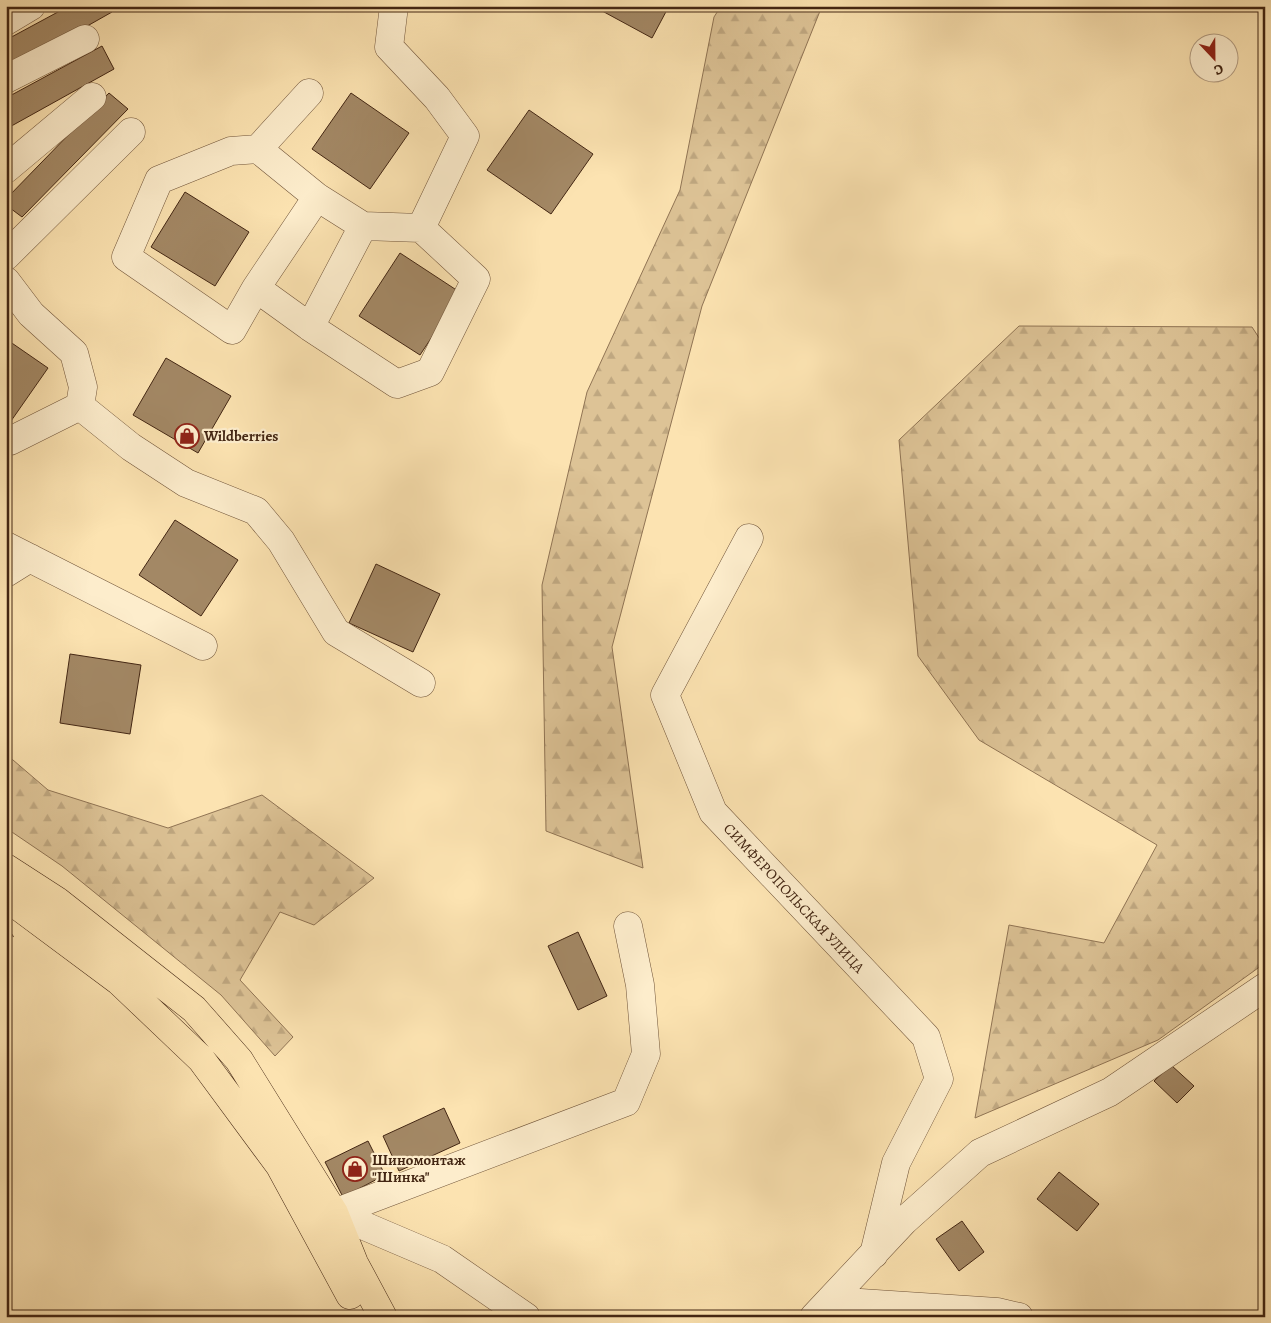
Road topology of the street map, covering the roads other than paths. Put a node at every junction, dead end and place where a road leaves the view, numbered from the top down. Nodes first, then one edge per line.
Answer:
1 (31, 6) edge
2 (394, 6) edge
3 (6, 21) edge
4 (85, 39) dead end
5 (6, 79) edge
6 (309, 93) dead end
7 (92, 97) dead end
8 (131, 132) dead end
9 (258, 149) junction
10 (6, 169) edge
11 (317, 197) junction
12 (363, 226) junction
13 (421, 228) junction
14 (6, 256) edge
15 (6, 282) edge
16 (256, 288) junction
17 (310, 327) junction
18 (80, 406) junction
19 (6, 441) edge
20 (749, 538) dead end
21 (18, 552) edge
22 (6, 573) edge
23 (203, 646) dead end
24 (421, 683) dead end
25 (6, 868) edge
26 (6, 897) edge
27 (628, 926) dead end
28 (1265, 987) edge
29 (334, 1214) junction
30 (874, 1254) junction
31 (822, 1309) edge
32 (362, 1317) edge
33 (383, 1317) edge
34 (526, 1317) edge
35 (1019, 1317) edge

1 - 3 street
2 - 13 street
4 - 5 street
6 - 9 street
7 - 10 street
8 - 14 street
9 - 11 street
9 - 16 street
11 - 12 street
11 - 16 street
12 - 13 street
12 - 17 street
13 - 17 street
15 - 18 street
16 - 17 street
18 - 19 street
18 - 24 street
20 - 30 street, СИМФЕРОПОЛЬСКАЯ УЛИЦА
21 - 22 street
21 - 23 street
25 - 29 highway
26 - 32 highway
27 - 29 street
28 - 30 street, СИМФЕРОПОЛЬСКАЯ УЛИЦА
29 - 33 highway
29 - 34 street
30 - 31 street, СИМФЕРОПОЛЬСКАЯ УЛИЦА
31 - 35 street

